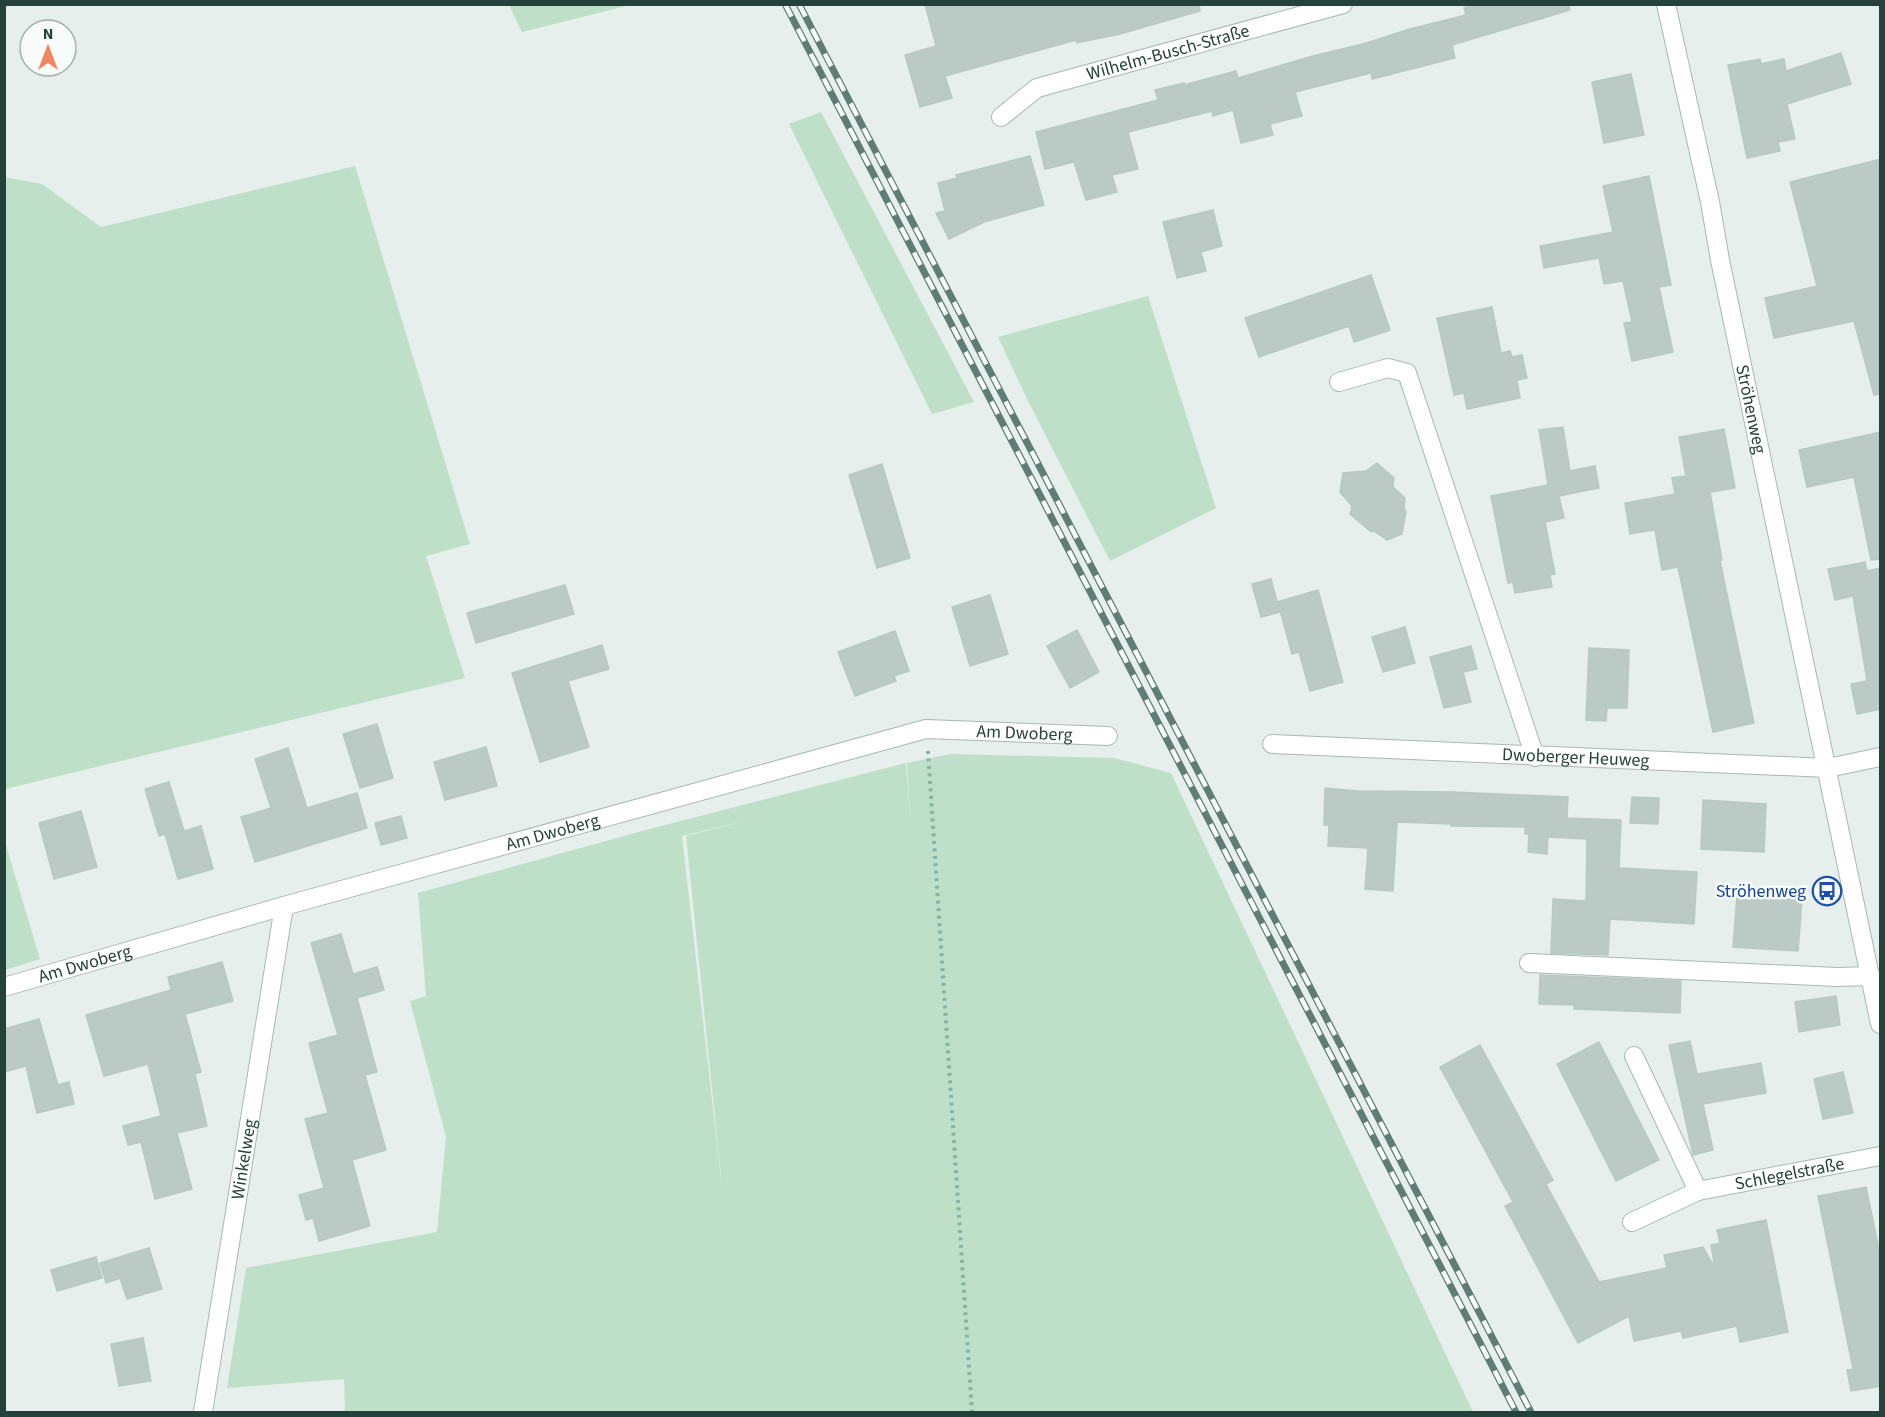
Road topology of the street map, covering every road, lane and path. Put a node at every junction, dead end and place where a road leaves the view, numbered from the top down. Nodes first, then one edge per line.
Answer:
1 (1343, 4) edge
2 (1666, 4) edge
3 (1001, 117) dead end
4 (1339, 382) dead end
5 (926, 729) junction
6 (1108, 736) dead end
7 (1272, 744) dead end
8 (1535, 757) junction
9 (1881, 757) edge
10 (1828, 768) junction
11 (284, 906) junction
12 (1873, 949) edge
13 (1529, 963) dead end
14 (1871, 976) junction
15 (4, 987) edge
16 (1881, 1024) edge
17 (1634, 1056) dead end
18 (1881, 1156) edge
19 (1698, 1191) junction
20 (1632, 1222) dead end
21 (202, 1413) edge
22 (972, 1413) edge

1 - 3 street, Wilhelm-Busch-Straße
2 - 10 street, Ströhenweg
4 - 8 street
5 - 6 street, Am Dwoberg
5 - 11 street, Am Dwoberg
5 - 22 path
7 - 8 street, Dwoberger Heuweg
8 - 10 street, Dwoberger Heuweg
9 - 10 street, Dwoberger Heuweg
10 - 12 street, Ströhenweg
11 - 15 street, Am Dwoberg
11 - 21 street, Winkelweg
12 - 14 street, Ströhenweg
13 - 14 street
14 - 16 street, Ströhenweg
17 - 19 street
18 - 19 street, Schlegelstraße
19 - 20 street, Schlegelstraße

